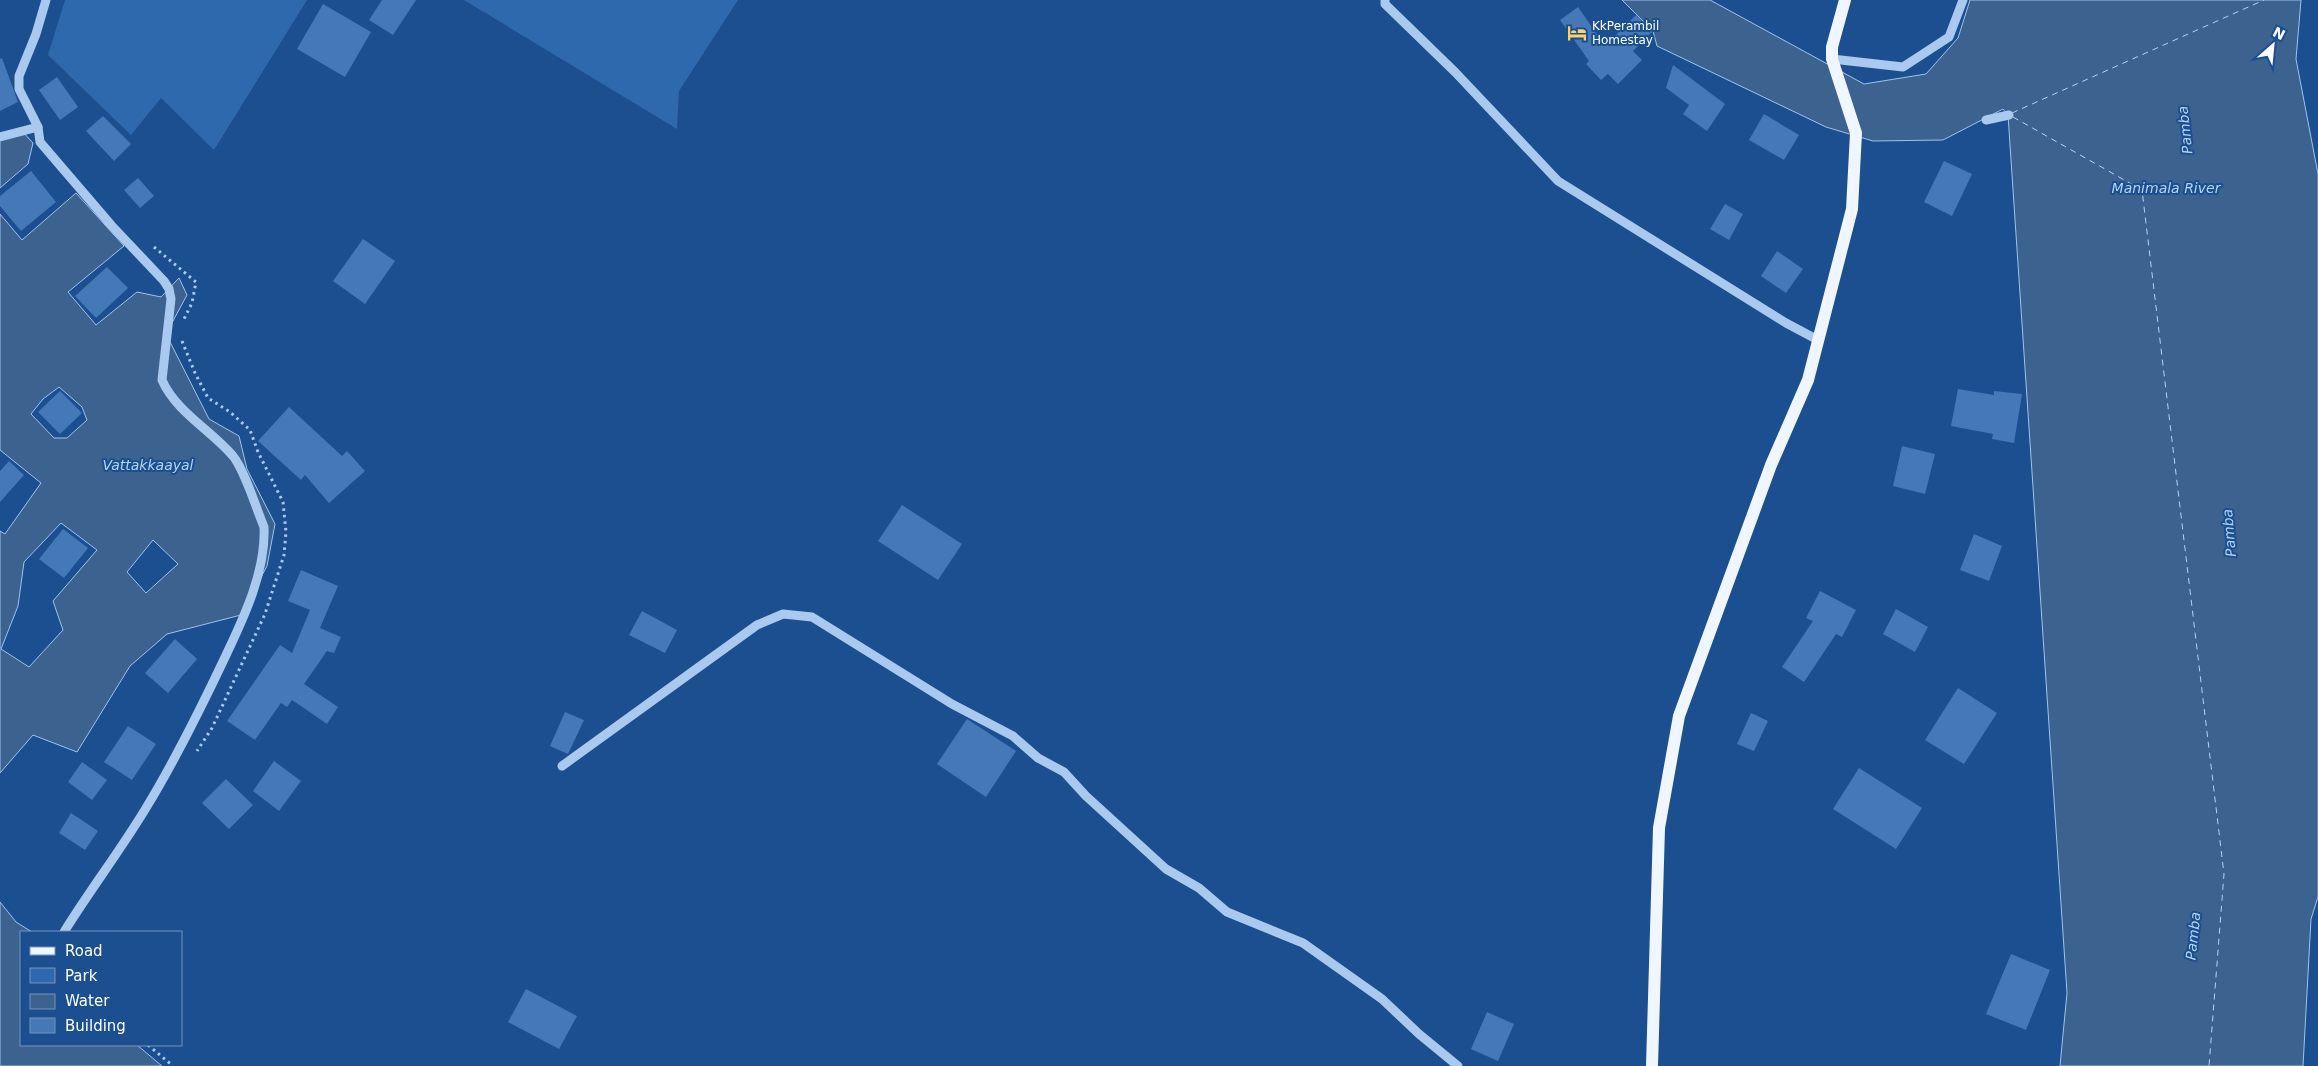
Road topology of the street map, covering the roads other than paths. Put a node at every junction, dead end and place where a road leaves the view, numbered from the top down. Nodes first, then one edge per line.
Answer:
1 (46, 0) edge
2 (1385, 0) edge
3 (1845, 0) edge
4 (1963, 0) edge
5 (1832, 59) junction
6 (2008, 114) dead end
7 (1986, 120) dead end
8 (38, 126) junction
9 (0, 137) edge
10 (1818, 340) junction
11 (562, 766) dead end
12 (65, 931) edge
13 (1458, 1066) edge
14 (1652, 1066) edge

1 - 8 street
2 - 10 street
3 - 5 main road
4 - 5 street
5 - 10 main road
6 - 7 street
8 - 9 street
8 - 12 street
10 - 14 main road
11 - 13 street

